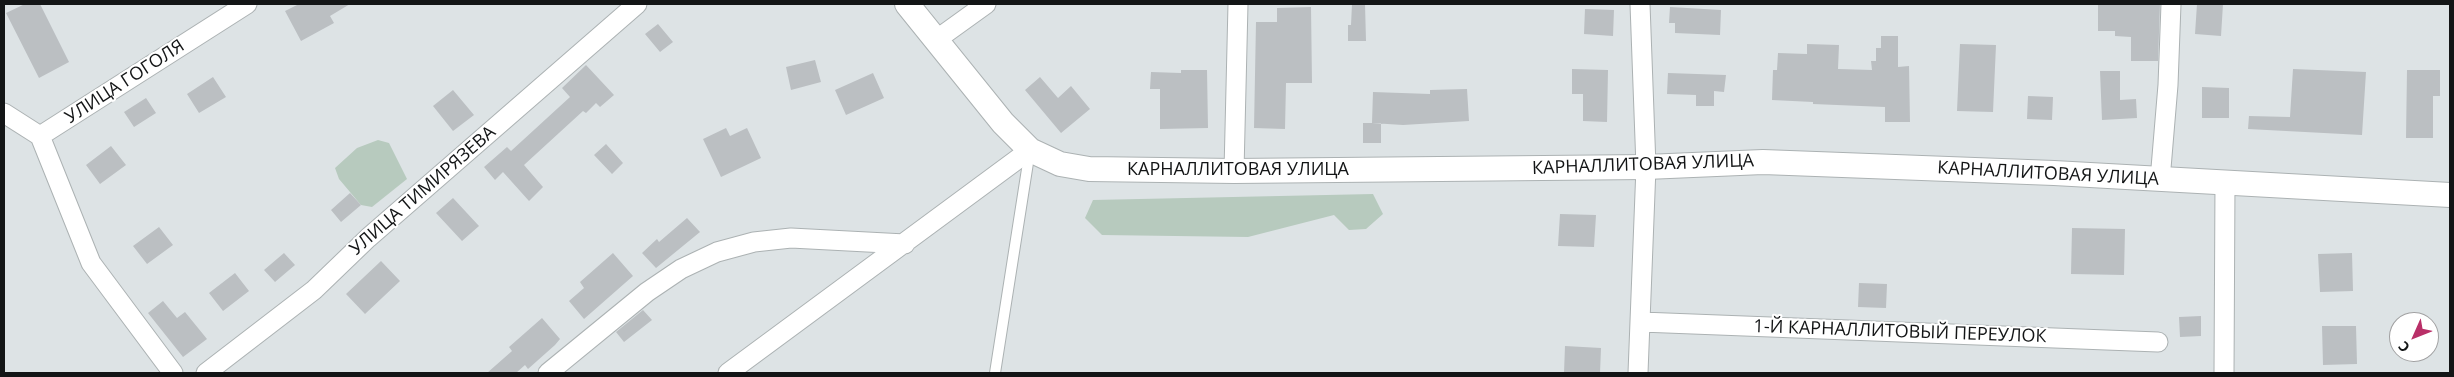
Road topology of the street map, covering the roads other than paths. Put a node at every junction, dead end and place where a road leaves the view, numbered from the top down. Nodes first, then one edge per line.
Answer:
1 (637, 4) edge
2 (907, 4) edge
3 (986, 4) edge
4 (1238, 4) edge
5 (1640, 4) edge
6 (2171, 4) edge
7 (241, 6) edge
8 (936, 40) junction
9 (4, 114) edge
10 (40, 136) junction
11 (1030, 150) junction
12 (1646, 167) junction
13 (1234, 171) junction
14 (2160, 180) junction
15 (2225, 183) junction
16 (2450, 195) edge
17 (905, 244) junction
18 (1642, 322) junction
19 (2158, 342) dead end
20 (173, 373) edge
21 (206, 373) edge
22 (548, 373) edge
23 (728, 373) edge
24 (995, 373) edge
25 (1638, 373) edge
26 (2224, 373) edge

1 - 21 street, УЛИЦА ТИМИРЯЗЕВА
2 - 8 street, КАРНАЛЛИТОВАЯ УЛИЦА
3 - 8 street
4 - 13 street
5 - 12 street
6 - 14 street
7 - 10 street, УЛИЦА ГОГОЛЯ
8 - 11 street, КАРНАЛЛИТОВАЯ УЛИЦА
9 - 10 street
10 - 20 street
11 - 13 street, КАРНАЛЛИТОВАЯ УЛИЦА
11 - 17 street
11 - 24 lane
12 - 13 street, КАРНАЛЛИТОВАЯ УЛИЦА
12 - 14 street, КАРНАЛЛИТОВАЯ УЛИЦА
12 - 18 street
14 - 15 street, КАРНАЛЛИТОВАЯ УЛИЦА
15 - 16 street, КАРНАЛЛИТОВАЯ УЛИЦА
15 - 26 street
17 - 22 street
17 - 23 street
18 - 19 street, 1-Й КАРНАЛЛИТОВЫЙ ПЕРЕУЛОК
18 - 25 street

